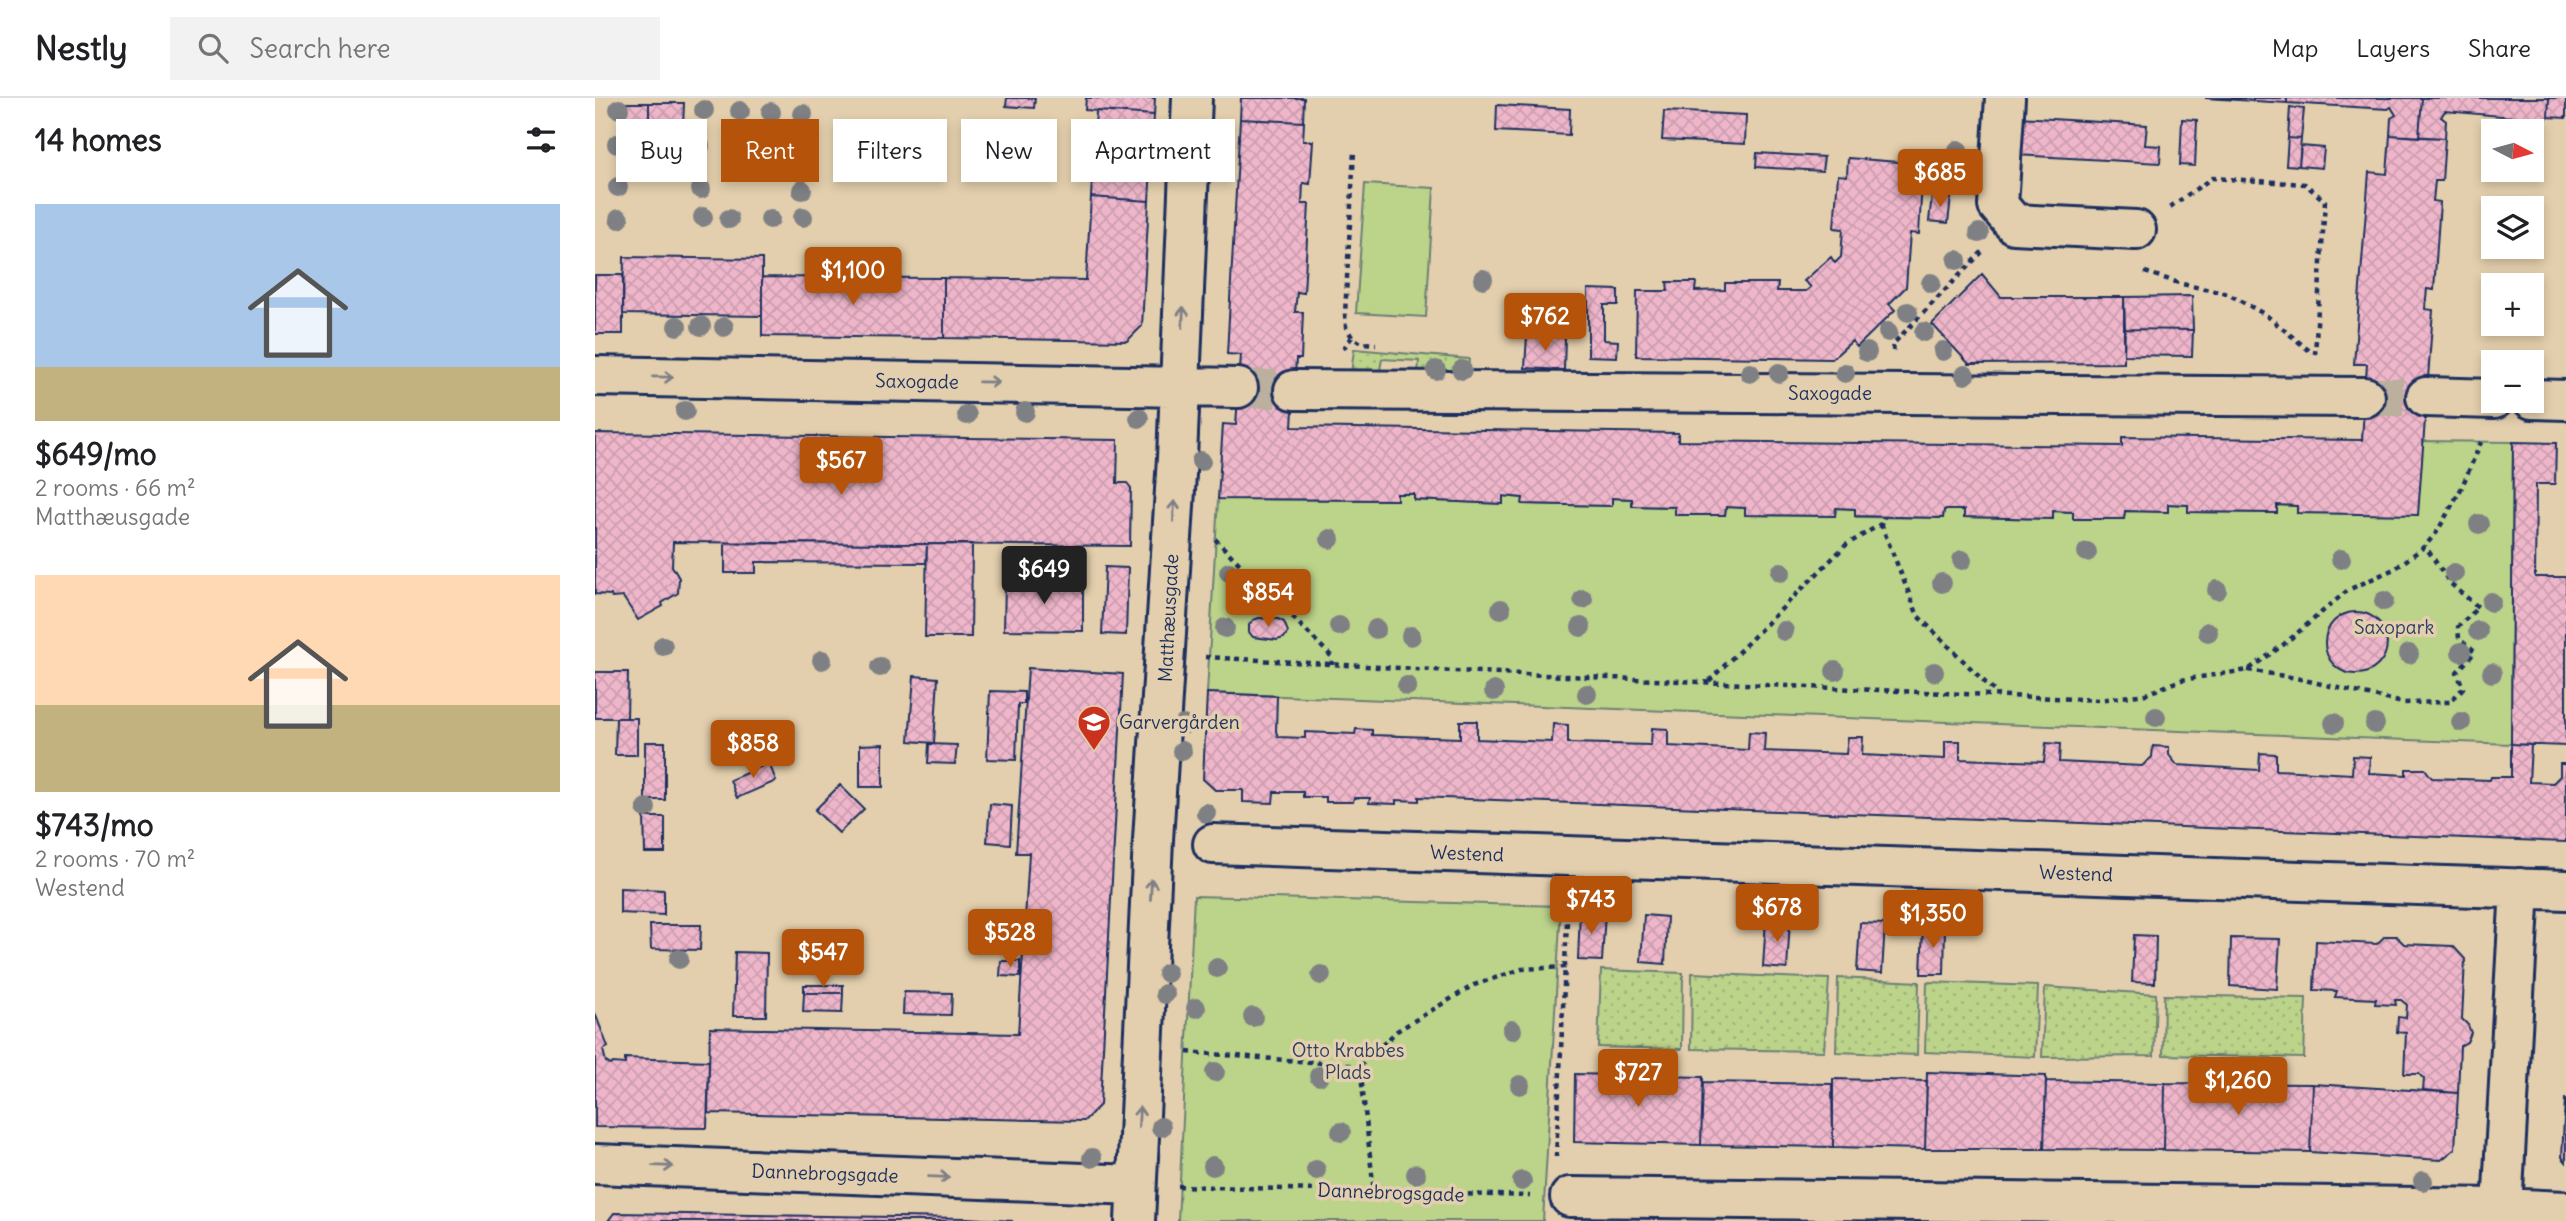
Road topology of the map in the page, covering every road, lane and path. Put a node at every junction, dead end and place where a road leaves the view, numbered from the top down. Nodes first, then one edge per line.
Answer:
1 (1192, 98) edge
2 (2005, 98) edge
3 (1354, 151) dead end
4 (2014, 224) junction
5 (2136, 230) junction
6 (1352, 337) dead end
7 (595, 376) edge
8 (1180, 385) junction
9 (1238, 388) tunnel mouth
10 (1294, 390) tunnel mouth
11 (1884, 394) junction
12 (2365, 397) tunnel mouth
13 (2426, 397) tunnel mouth
14 (2481, 399) edge
15 (2544, 399) edge
16 (2566, 400) edge
17 (2488, 413) edge
18 (1884, 517) dead end
19 (1173, 522) junction
20 (1881, 524) junction
21 (2425, 546) junction
22 (1209, 657) dead end
23 (1332, 665) junction
24 (2248, 670) junction
25 (1708, 682) junction
26 (1998, 695) junction
27 (1213, 844) dead end
28 (1569, 857) junction
29 (2520, 888) junction
30 (2566, 890) edge
31 (1566, 967) junction
32 (1143, 1049) junction
33 (1360, 1066) junction
34 (595, 1164) edge
35 (1374, 1192) junction
36 (1562, 1197) junction
37 (1135, 1203) edge
38 (2502, 1208) junction
39 (2566, 1210) edge

8 -> 1 street, Matthæusgade
2 - 4 street
3 - 6 path
4 - 5 street
4 - 11 path
5 - 5 path
7 -> 8 street, Saxogade
8 - 9 street, Saxogade
19 -> 8 street, Matthæusgade
10 - 11 street, Saxogade
11 - 12 street, Saxogade
13 - 14 street
15 - 16 street
17 - 21 path
18 - 20 path
19 - 23 path
32 -> 19 street, Matthæusgade
20 - 25 path
20 - 26 path
21 - 24 path
21 - 24 path
22 - 23 path
23 - 25 path
24 - 26 path
25 - 26 path
27 - 28 street, Westend
28 - 29 street, Westend
28 - 31 path
29 - 30 street, Westend
29 - 38 street
31 - 33 path
31 - 36 path
32 - 33 path
37 -> 32 street, Matthæusgade
33 - 35 path
34 -> 37 street, Dannebrogsgade
35 - 36 path, Dannebrogsgade
35 - 37 path, Dannebrogsgade
36 - 38 street
38 - 39 street

